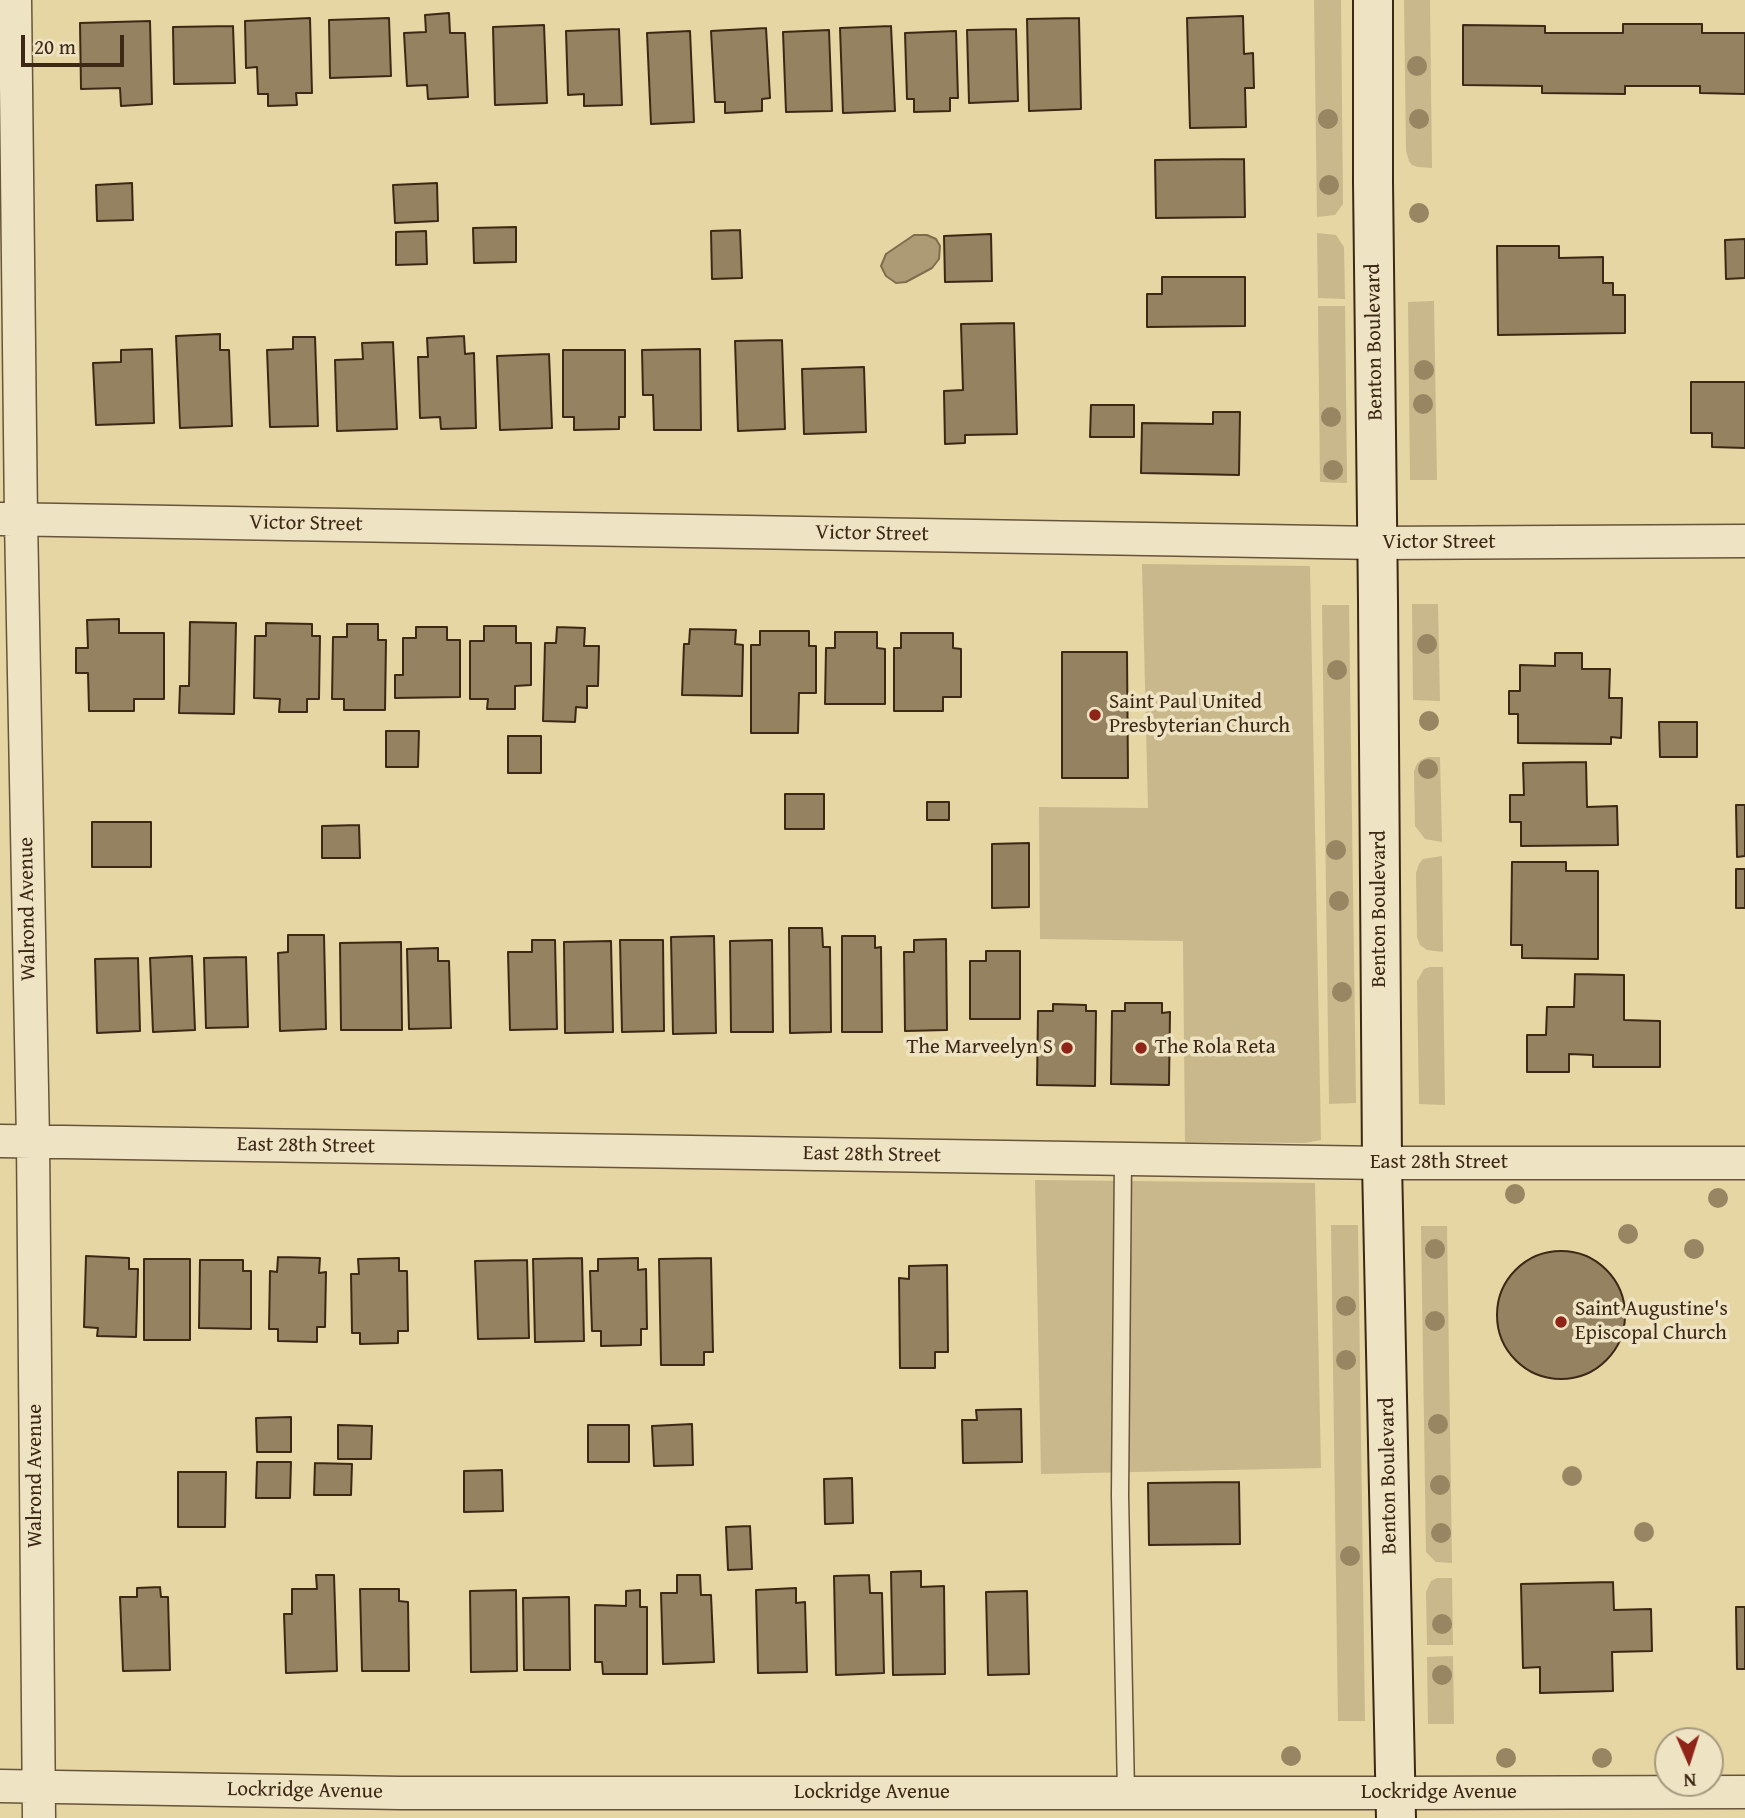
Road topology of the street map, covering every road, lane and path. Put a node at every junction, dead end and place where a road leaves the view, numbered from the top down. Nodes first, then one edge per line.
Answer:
1 (15, 0) edge
2 (1373, 0) edge
3 (10, 519) edge
4 (1745, 541) edge
5 (1377, 543) junction
6 (0, 1141) edge
7 (33, 1141) junction
8 (1123, 1159) junction
9 (1382, 1163) junction
10 (1745, 1163) edge
11 (0, 1786) edge
12 (38, 1786) junction
13 (1745, 1792) edge
14 (1126, 1793) junction
15 (1396, 1806) edge
16 (39, 1818) edge

1 - 3 street, Walrond Avenue
2 - 5 street, Benton Boulevard
3 - 5 street, Victor Street
3 - 7 street, Walrond Avenue
4 - 5 street, Victor Street
5 - 9 street, Benton Boulevard
6 - 7 street, East 28th Street
7 - 8 street, East 28th Street
7 - 12 street, Walrond Avenue
8 - 9 street, East 28th Street
8 - 14 lane
9 - 10 street, East 28th Street
9 - 15 street, Benton Boulevard
11 - 12 street, Lockridge Avenue
12 - 14 street, Lockridge Avenue
12 - 16 street, Walrond Avenue
13 - 15 street, Lockridge Avenue
14 - 15 street, Lockridge Avenue

